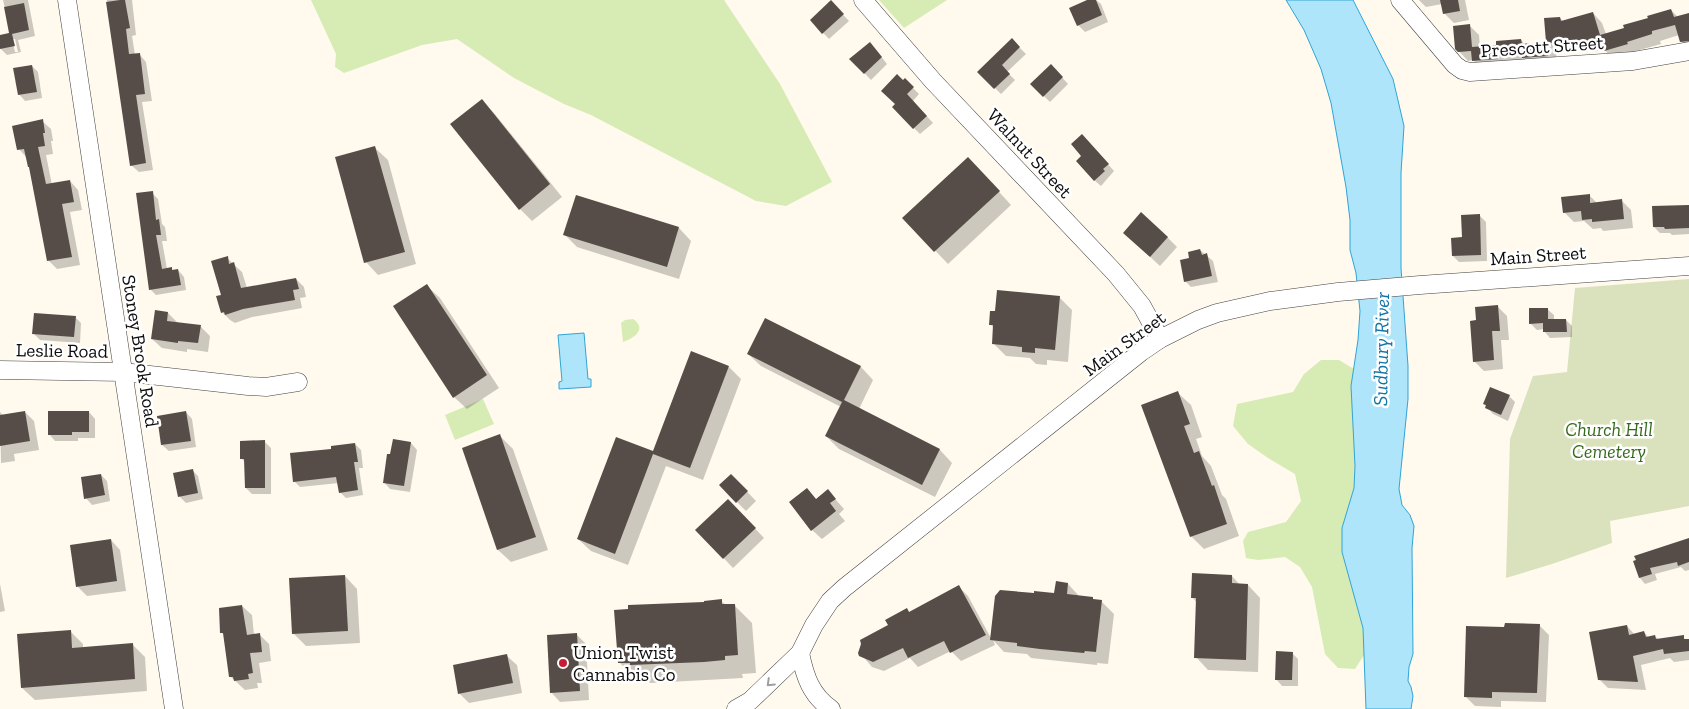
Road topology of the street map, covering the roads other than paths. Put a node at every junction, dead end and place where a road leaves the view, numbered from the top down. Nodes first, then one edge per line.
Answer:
1 (67, 0) edge
2 (863, 0) edge
3 (1400, 0) edge
4 (1689, 51) edge
5 (1689, 266) edge
6 (1160, 339) junction
7 (0, 370) edge
8 (123, 372) junction
9 (298, 382) dead end
10 (800, 653) junction
11 (174, 709) edge
12 (736, 709) edge
13 (831, 709) edge

1 - 8 street, Stoney Brook Road
2 - 6 street, Walnut Street
3 - 4 street, Prescott Street
5 - 6 street, Main Street
6 - 10 street, Main Street
7 - 8 street, Leslie Road
8 - 9 street, Leslie Road
8 - 11 street, Stoney Brook Road
10 -> 12 street, Main Street
10 - 13 street

